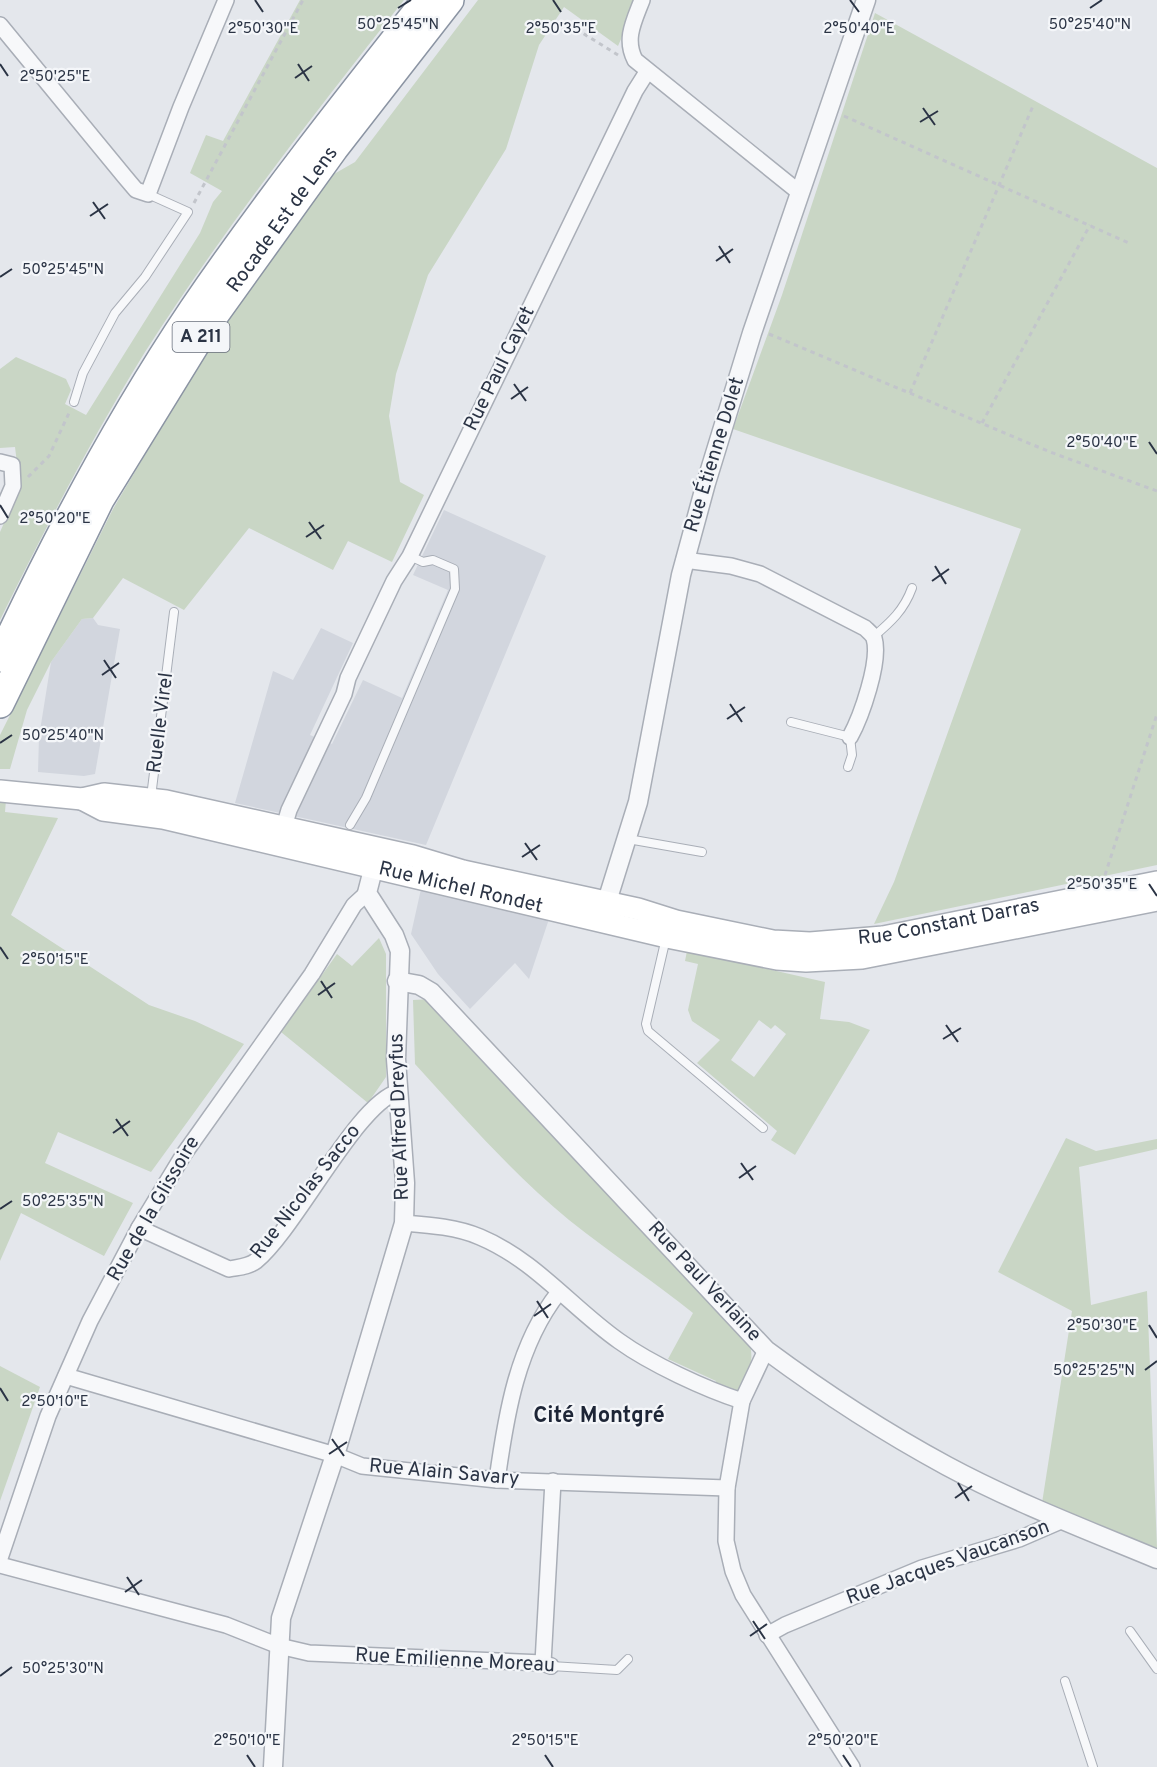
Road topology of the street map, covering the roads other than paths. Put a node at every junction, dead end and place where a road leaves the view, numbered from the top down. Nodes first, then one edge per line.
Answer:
1 (226, 0) edge
2 (426, 0) edge
3 (450, 0) edge
4 (642, 0) edge
5 (866, 0) edge
6 (0, 25) edge
7 (647, 72) junction
8 (800, 193) junction
9 (148, 194) junction
10 (74, 402) road end
11 (0, 462) edge
12 (0, 516) edge
13 (410, 556) junction
14 (684, 560) junction
15 (912, 588) dead end
16 (174, 612) dead end
17 (873, 637) junction
18 (0, 658) edge
19 (0, 704) edge
20 (791, 722) dead end
21 (850, 737) junction
22 (848, 767) dead end
23 (0, 790) edge
24 (147, 806) junction
25 (350, 825) dead end
26 (281, 836) junction
27 (628, 839) junction
28 (702, 852) dead end
29 (376, 858) junction
30 (396, 860) dead end
31 (406, 866) dead end
32 (1157, 882) edge
33 (1157, 891) edge
34 (367, 893) junction
35 (1157, 900) edge
36 (604, 912) junction
37 (667, 937) junction
38 (775, 950) junction
39 (397, 981) junction
40 (398, 1092) junction
41 (763, 1128) dead end
42 (404, 1222) junction
43 (139, 1228) junction
44 (559, 1292) junction
45 (766, 1350) junction
46 (66, 1376) junction
47 (742, 1401) junction
48 (335, 1455) junction
49 (497, 1480) junction
50 (553, 1481) junction
51 (727, 1488) junction
52 (1063, 1520) junction
53 (0, 1558) edge
54 (1157, 1559) edge
55 (0, 1565) edge
56 (1130, 1631) dead end
57 (767, 1635) junction
58 (279, 1646) junction
59 (628, 1659) dead end
60 (547, 1665) junction
61 (1157, 1669) edge
62 (1065, 1681) dead end
63 (273, 1767) edge
64 (852, 1767) edge
65 (1093, 1767) edge

1 - 9 street
2 - 18 highway, Rocade Est de Lens / A 211
3 - 19 highway, Rocade Est de Lens / A 211
4 - 7 street
5 - 8 street, Rue Étienne Dolet
6 - 9 street
7 - 8 street
7 - 13 street, Rue Paul Cayet
8 - 14 street, Rue Étienne Dolet
9 - 10 lane
11 - 12 street
13 - 25 lane
13 - 26 street, Rue Paul Cayet
14 - 17 street
14 - 27 street, Rue Étienne Dolet
15 - 17 lane
16 - 24 lane, Ruelle Virel
17 - 21 street
20 - 21 lane
21 - 22 lane
23 - 24 main road, Rue Michel Rondet
24 - 26 main road, Rue Michel Rondet
26 - 29 main road, Rue Michel Rondet
27 - 28 lane
27 - 36 street, Rue Étienne Dolet
29 - 30 lane
29 - 34 street
29 - 36 main road, Rue Michel Rondet
31 - 36 lane
32 - 38 main road, Rue Constant Darras
33 - 36 lane
34 - 39 street, Rue Alfred Dreyfus
34 - 43 street, Rue de la Glissoire
35 - 38 main road, Rue Constant Darras
36 - 37 main road, Rue Michel Rondet
36 - 38 main road, Rue Michel Rondet
37 - 38 main road, Rue Michel Rondet
37 - 41 lane
39 - 40 street, Rue Alfred Dreyfus
39 - 45 street, Rue Paul Verlaine
40 - 42 street, Rue Alfred Dreyfus
40 - 43 street, Rue Nicolas Sacco
42 - 44 street, Rue Alfred Dreyfus
42 - 48 street
43 - 46 street, Rue de la Glissoire
44 - 47 street, Rue Alfred Dreyfus
44 - 49 street
45 - 47 street
45 - 52 street, Rue Paul Verlaine
46 - 48 street, Rue Alain Savary
46 - 53 street, Rue de la Glissoire
47 - 51 street
48 - 49 street, Rue Alain Savary
48 - 58 street
49 - 50 street, Rue Alain Savary
50 - 51 street, Rue Alain Savary
50 - 60 street
51 - 57 street
52 - 54 street, Rue Paul Verlaine
52 - 57 street, Rue Jacques Vaucanson
55 - 58 street, Rue Emilienne Moreau
56 - 61 lane
57 - 64 street
58 - 60 street, Rue Emilienne Moreau
58 - 63 street
59 - 60 lane, Rue Emilienne Moreau
62 - 65 lane

